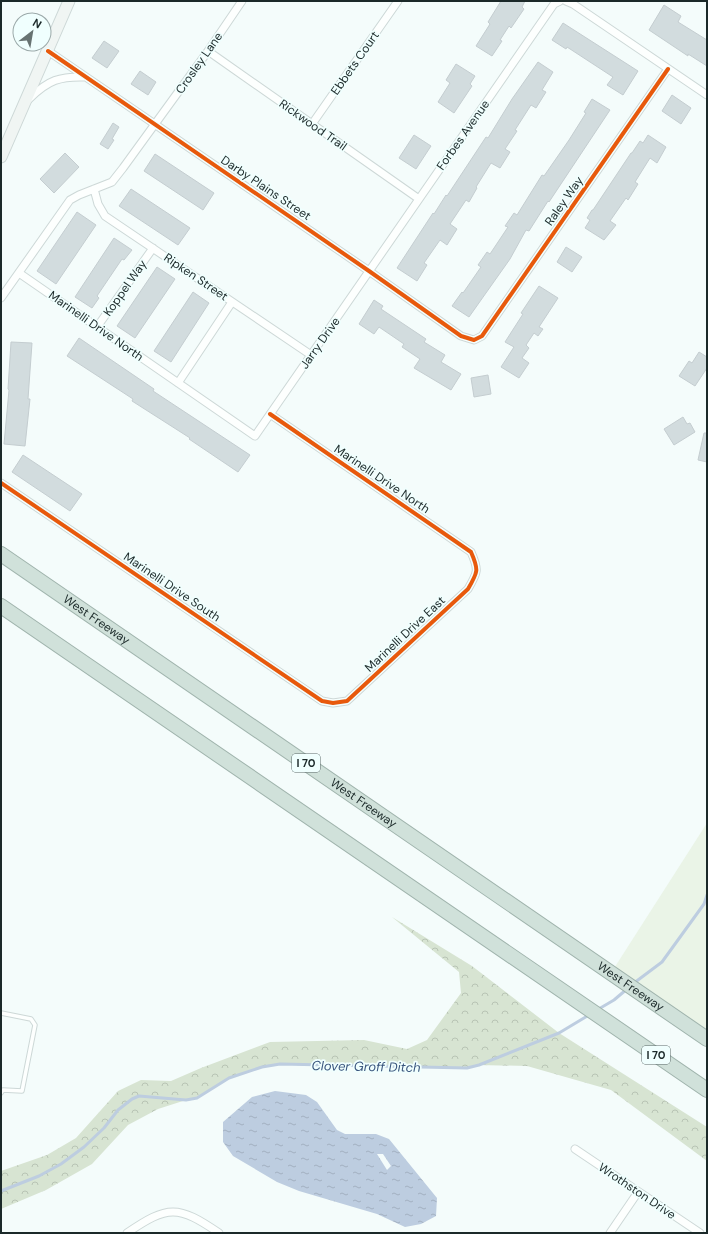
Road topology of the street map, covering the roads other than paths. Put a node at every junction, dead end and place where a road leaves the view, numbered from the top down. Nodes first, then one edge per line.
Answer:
1 (69, 1) edge
2 (242, 1) edge
3 (398, 1) edge
4 (560, 1) edge
5 (566, 1) edge
6 (52, 41) edge
7 (208, 51) junction
8 (48, 52) edge
9 (49, 52) edge
10 (668, 69) junction
11 (86, 77) junction
12 (707, 95) edge
13 (24, 104) junction
14 (155, 124) junction
15 (312, 124) junction
16 (1, 157) edge
17 (94, 189) junction
18 (419, 199) junction
19 (153, 248) junction
20 (369, 271) junction
21 (19, 273) junction
22 (1, 298) edge
23 (232, 302) junction
24 (97, 328) junction
25 (474, 340) joint
26 (311, 355) junction
27 (178, 383) junction
28 (270, 414) junction
29 (1, 483) edge
30 (1, 554) edge
31 (477, 565) joint
32 (1, 606) edge
33 (333, 703) joint
34 (1, 1013) edge
35 (707, 1039) edge
36 (707, 1090) edge
37 (1, 1093) edge
38 (575, 1149) dead end
39 (638, 1192) junction
40 (127, 1233) edge
41 (219, 1233) edge
42 (610, 1233) edge
43 (700, 1233) edge

1 - 6 main road
2 - 7 street, Crosley Lane
3 - 15 street, Ebbets Court
4 - 18 street, Forbes Avenue
5 - 10 street
7 - 14 street, Crosley Lane
7 - 15 street, Rickwood Trail
8 - 13 main road
9 - 11 street, Darby Plains Street
10 - 12 street
10 - 25 street, Raley Way
11 - 13 street
11 - 14 street, Darby Plains Street
13 - 16 main road
14 - 17 street, Crosley Lane
14 - 20 street, Darby Plains Street
15 - 18 street, Rickwood Trail
17 - 19 street, Ripken Street
17 - 21 street, Crosley Lane
18 - 20 street, Forbes Avenue
19 - 23 street, Ripken Street
19 - 24 street, Koppel Way
20 - 25 street, Darby Plains Street
20 - 26 street, Jarry Drive
21 - 22 street, Crosley Lane
21 - 24 street, Marinelli Drive North
23 - 26 street, Ripken Street
23 - 27 street
24 - 27 street, Marinelli Drive North
26 - 28 street, Jarry Drive
27 - 28 street, Marinelli Drive North
28 - 31 street, Marinelli Drive North
29 - 33 street, Marinelli Drive South
30 - 35 highway, West Freeway / I 70
31 - 33 street, Marinelli Drive East
32 - 36 highway, I 70
34 - 37 lane
38 - 39 street, Wrothston Drive
39 - 42 street
39 - 43 street, Wrothston Drive
40 - 41 street

